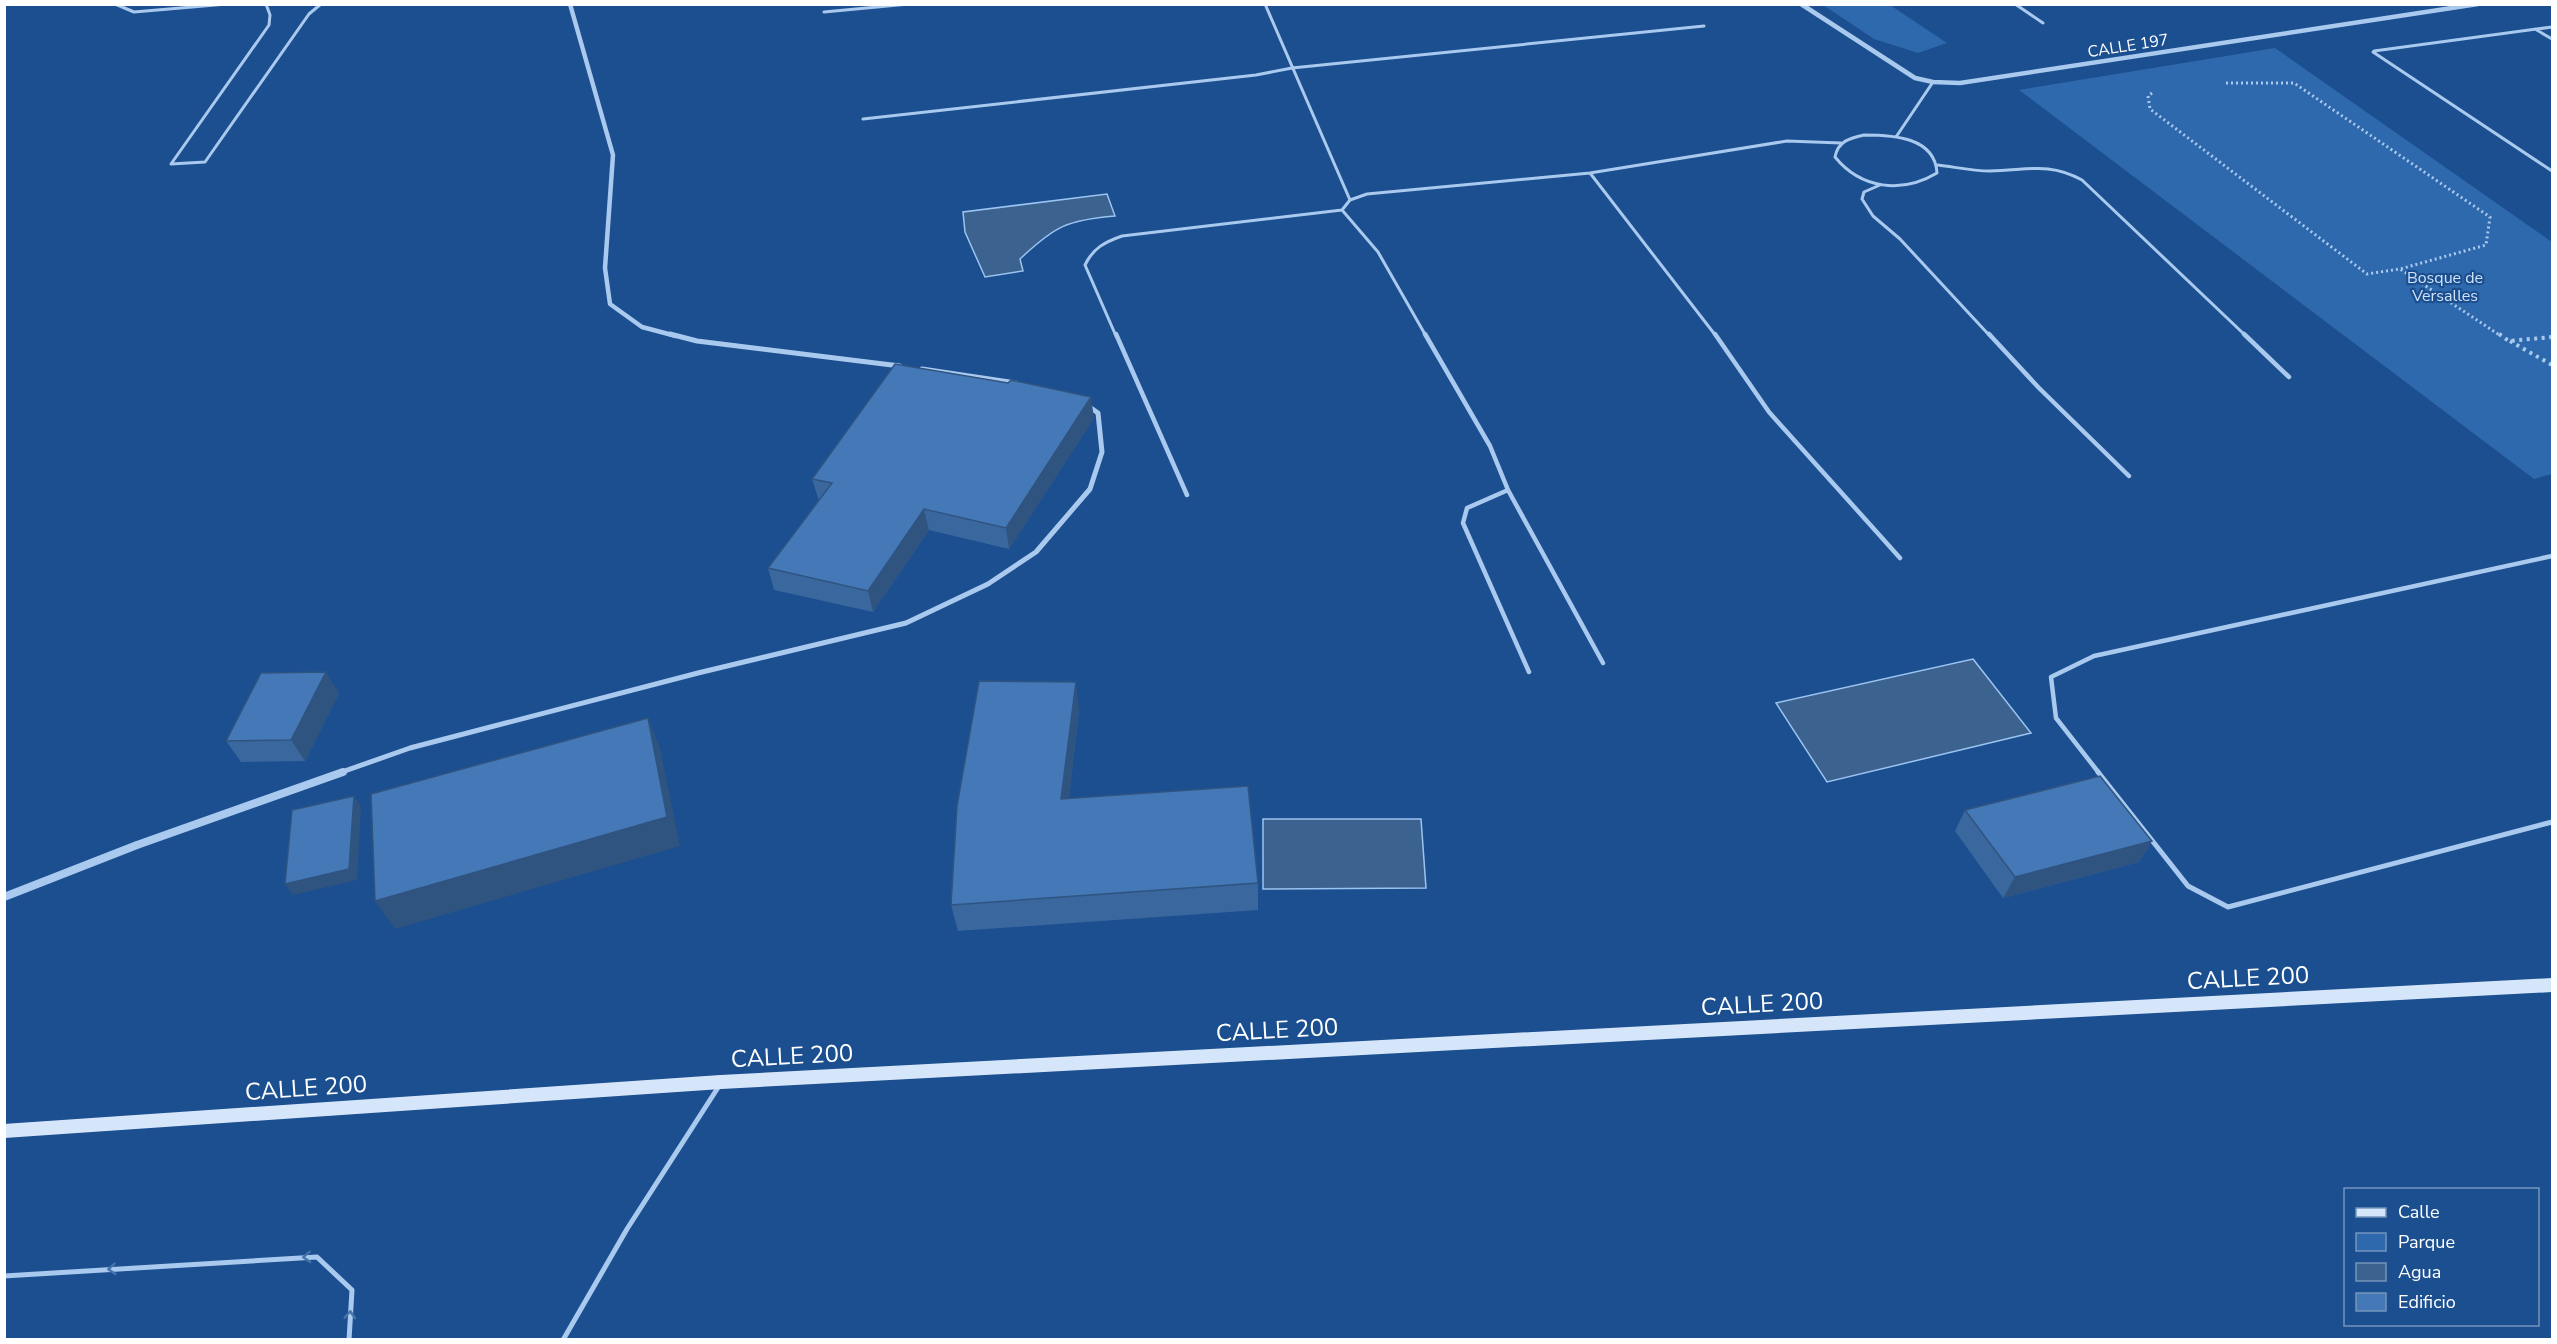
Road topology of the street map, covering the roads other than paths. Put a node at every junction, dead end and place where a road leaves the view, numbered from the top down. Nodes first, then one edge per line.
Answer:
1 (115, 4) edge
2 (227, 4) edge
3 (266, 4) edge
4 (321, 4) edge
5 (570, 4) edge
6 (909, 4) edge
7 (1265, 4) edge
8 (1801, 4) edge
9 (2015, 4) edge
10 (2478, 4) edge
11 (824, 12) dead end
12 (2043, 23) dead end
13 (1704, 26) dead end
14 (2553, 27) edge
15 (2535, 29) junction
16 (2553, 39) edge
17 (1292, 68) junction
18 (1933, 82) junction
19 (863, 119) dead end
20 (1896, 137) junction
21 (1841, 142) junction
22 (1938, 165) junction
23 (2553, 171) edge
24 (1590, 173) junction
25 (1880, 185) junction
26 (1350, 200) junction
27 (1342, 210) junction
28 (905, 367) edge
29 (917, 368) edge
30 (2289, 377) dead end
31 (1027, 385) edge
32 (1083, 403) edge
33 (2129, 476) dead end
34 (1508, 490) junction
35 (1187, 495) dead end
36 (2553, 556) edge
37 (1900, 558) dead end
38 (1603, 663) dead end
39 (1529, 672) dead end
40 (2553, 822) edge
41 (4, 897) edge
42 (2553, 985) edge
43 (721, 1082) junction
44 (4, 1131) edge
45 (4, 1276) edge
46 (349, 1340) edge
47 (563, 1340) edge

1 - 2 lane
3 - 4 lane
5 - 28 street
6 - 11 lane
7 - 17 lane
8 - 18 street, CALLE 197
9 - 12 lane
10 - 18 street, CALLE 197
13 - 17 lane
14 - 15 lane
15 - 16 lane
15 - 23 lane
17 - 19 lane
17 - 26 lane
18 - 20 lane
20 - 21 lane
20 - 22 lane
21 - 24 lane
21 - 25 lane
22 - 25 lane
22 - 30 lane
24 - 26 lane
24 - 37 lane
25 - 33 lane
26 - 27 lane
27 - 34 lane
27 - 35 lane
29 - 31 street
32 - 41 street
34 - 38 lane
34 - 39 lane
36 - 40 lane
42 - 43 main road, CALLE 200
43 - 44 main road, CALLE 200
43 - 47 lane
46 -> 45 lane

